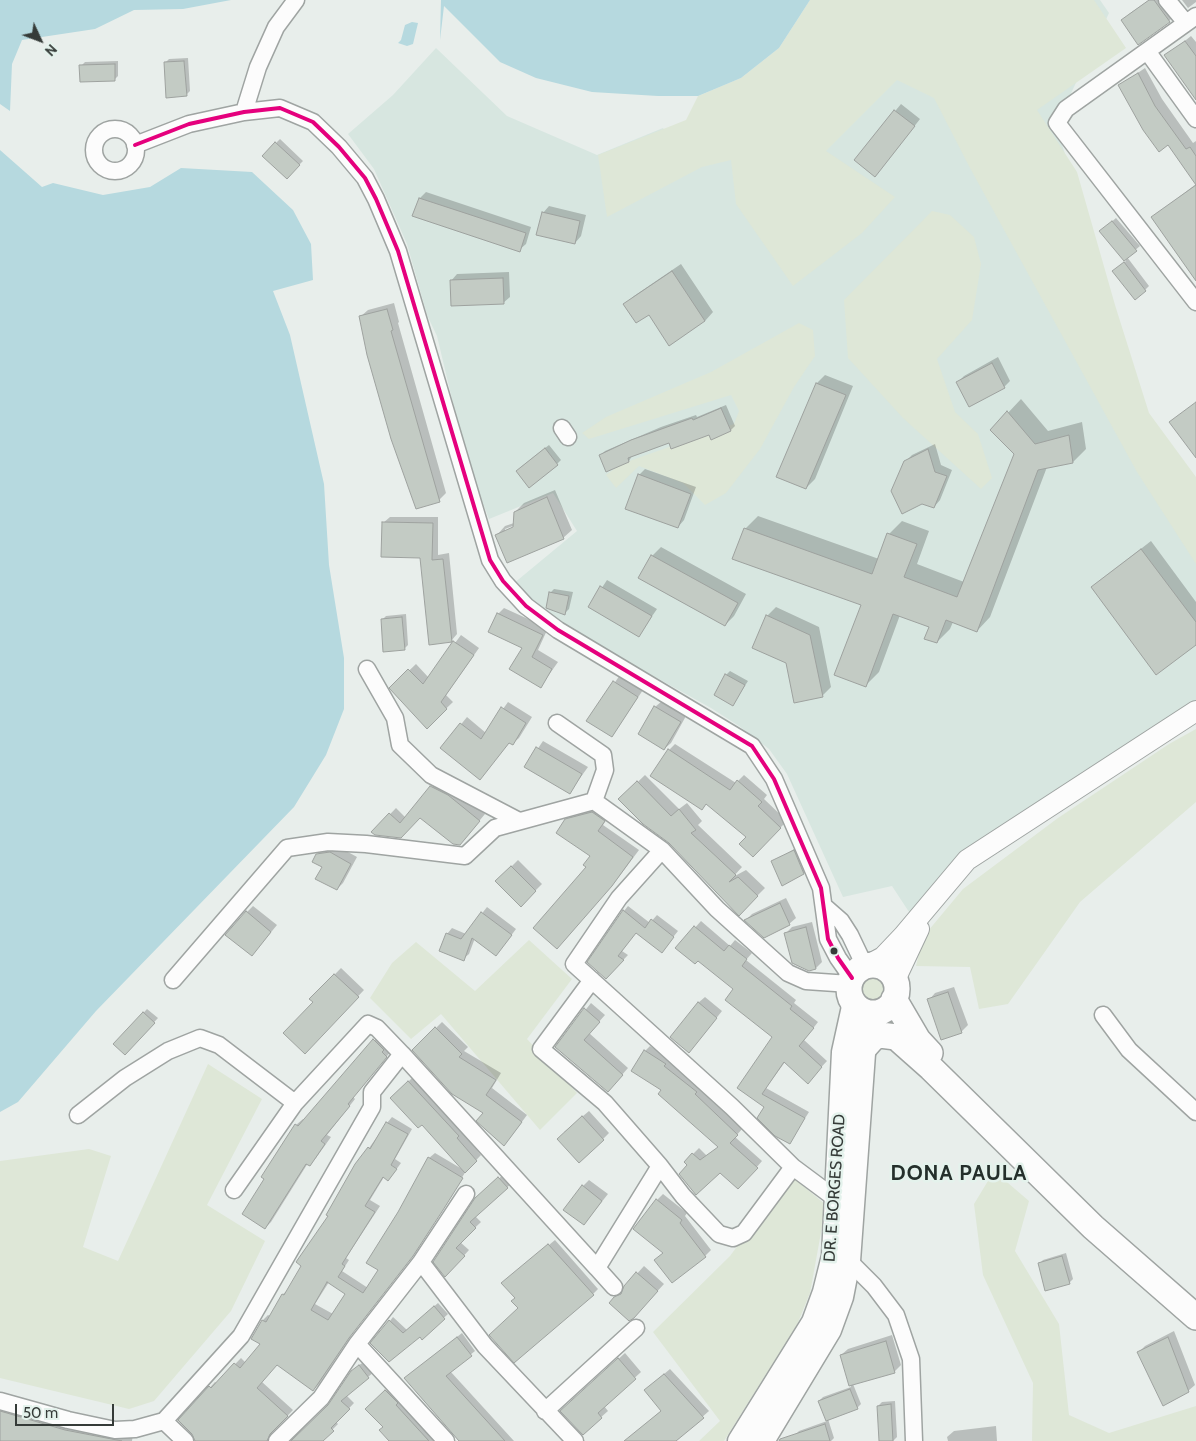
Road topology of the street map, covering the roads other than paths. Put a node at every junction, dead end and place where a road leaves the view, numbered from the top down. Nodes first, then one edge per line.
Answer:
1 (296, 0) edge
2 (1168, 0) edge
3 (1191, 20) edge
4 (1147, 51) junction
5 (244, 112) junction
6 (1196, 119) edge
7 (135, 145) dead end
8 (1196, 302) edge
9 (367, 669) dead end
10 (1196, 711) edge
11 (557, 723) dead end
12 (594, 801) junction
13 (519, 821) junction
14 (662, 850) junction
15 (967, 860) junction
16 (173, 980) dead end
17 (592, 980) junction
18 (859, 985) junction
19 (895, 990) junction
20 (1102, 1015) dead end
21 (896, 1037) junction
22 (865, 1047) junction
23 (402, 1054) junction
24 (295, 1103) junction
25 (1196, 1112) edge
26 (78, 1115) dead end
27 (660, 1166) junction
28 (793, 1167) junction
29 (234, 1190) dead end
30 (466, 1194) dead end
31 (836, 1199) junction
32 (841, 1258) junction
33 (421, 1262) junction
34 (597, 1268) junction
35 (614, 1288) dead end
36 (1196, 1303) edge
37 (1196, 1318) edge
38 (636, 1328) dead end
39 (357, 1344) junction
40 (0, 1401) edge
41 (545, 1411) junction
42 (164, 1420) junction
43 (184, 1441) edge
44 (278, 1441) edge
45 (446, 1441) edge
46 (574, 1441) edge
47 (739, 1441) edge
48 (764, 1441) edge
49 (914, 1441) edge

1 - 5 street
2 - 3 street
3 - 4 street
4 - 6 street
4 - 8 street
5 - 7 street
5 - 18 street
9 - 13 street
10 - 15 street
11 - 12 street
12 - 13 street
12 - 14 street
13 - 16 street
14 - 17 street
14 - 18 street
15 - 18 street
15 - 19 street
17 - 27 street
17 - 28 street
18 - 19 main road
18 - 19 main road
18 - 21 main road
18 - 22 main road, DR. E BORGES ROAD
18 - 31 main road, DR. E BORGES ROAD
19 - 36 main road
20 - 25 street
21 - 22 main road
21 - 37 main road
22 - 32 main road, DR. E BORGES ROAD
23 - 24 street
23 - 34 street
23 - 42 street
24 - 26 street
24 - 29 street
27 - 28 street
27 - 34 street
28 - 31 street
30 - 33 street
31 - 32 main road, DR. E BORGES ROAD
32 - 47 main road, DR. E BORGES ROAD
32 - 48 main road, DR. E BORGES ROAD
32 - 49 street
33 - 39 street
33 - 41 street
34 - 35 street
38 - 41 street
39 - 44 street
39 - 45 street
40 - 42 street
41 - 46 street
42 - 43 street

